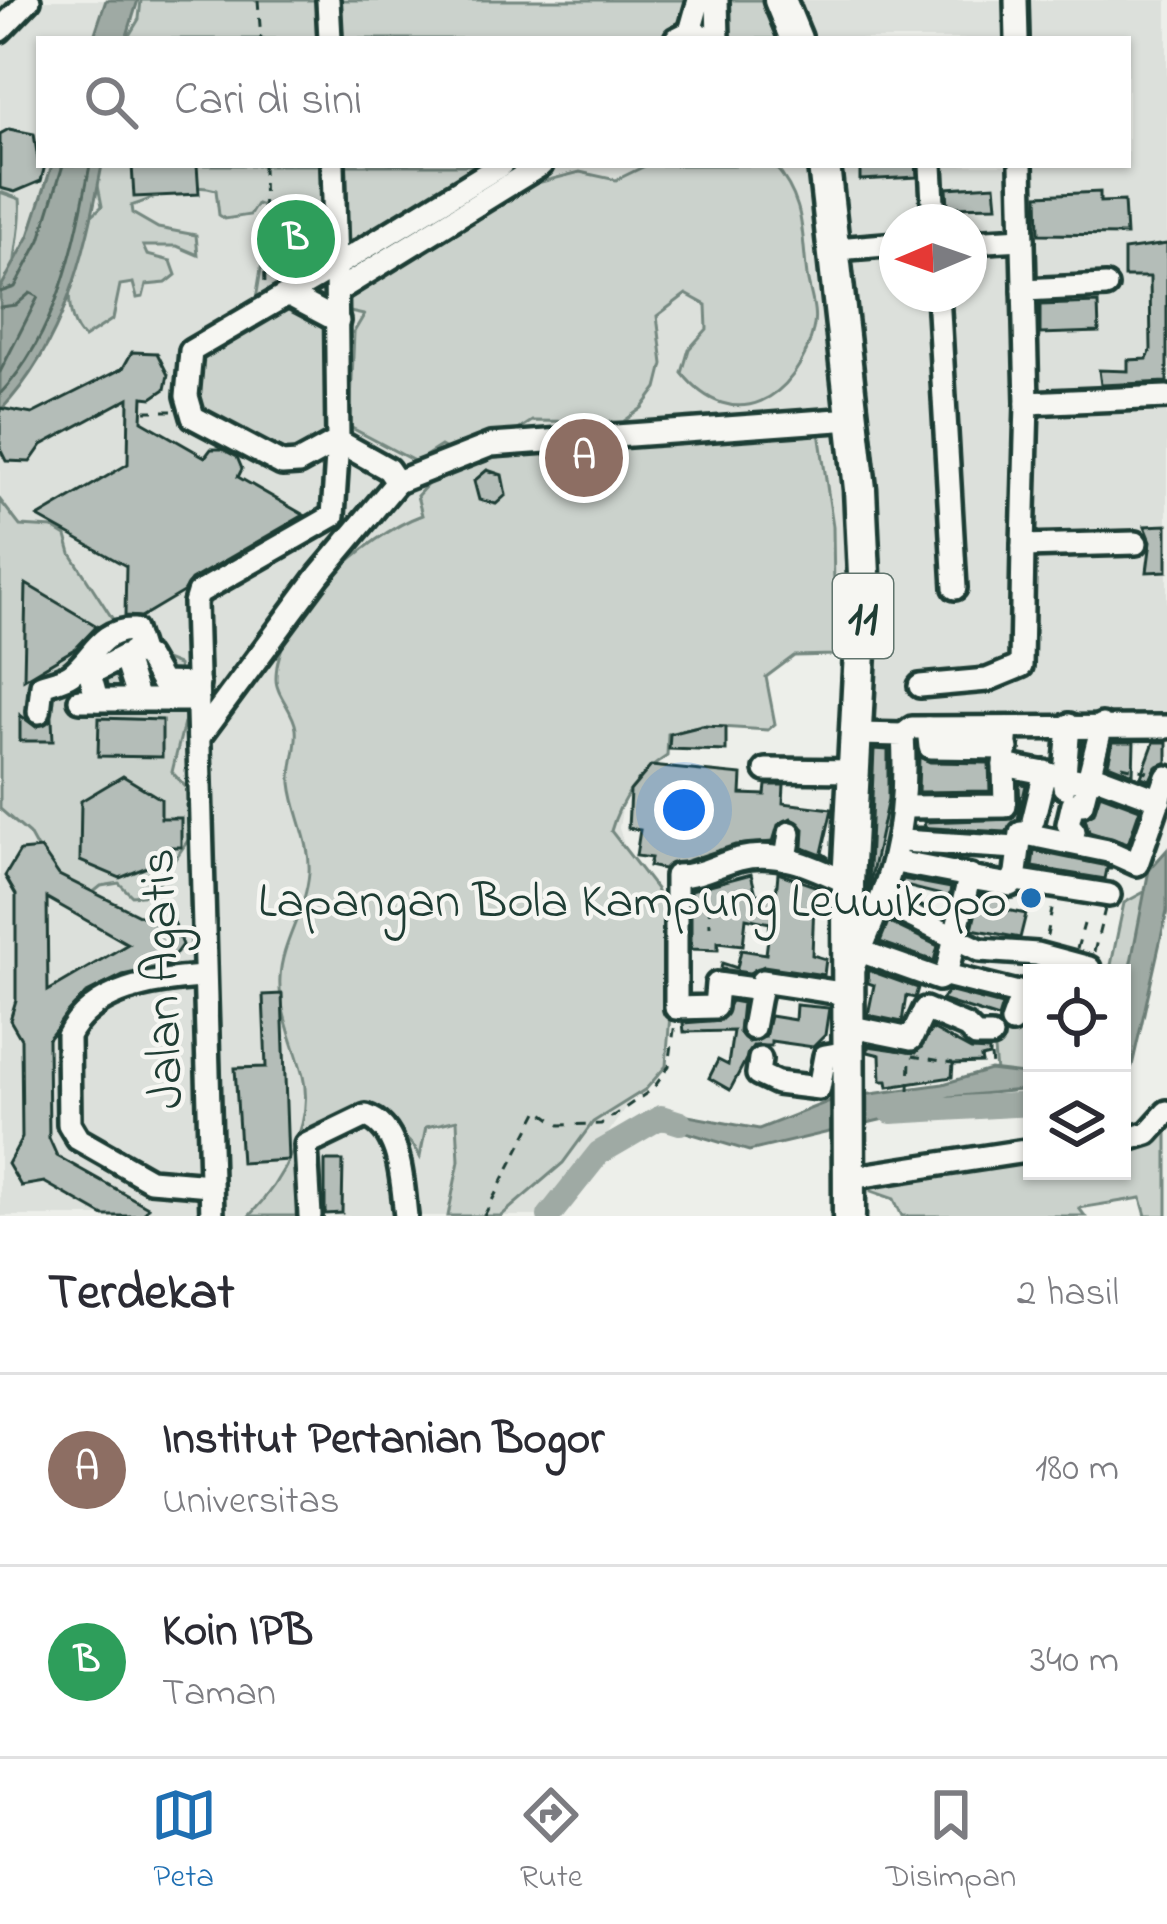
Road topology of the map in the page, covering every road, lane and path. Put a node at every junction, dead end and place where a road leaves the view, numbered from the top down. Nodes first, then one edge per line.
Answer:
1 (29, 0) edge
2 (258, 0) edge
3 (328, 0) edge
4 (699, 0) edge
5 (717, 0) edge
6 (780, 0) edge
7 (1016, 0) edge
8 (0, 30) edge
9 (261, 36) edge
10 (329, 36) edge
11 (683, 36) edge
12 (716, 36) edge
13 (795, 36) edge
14 (1017, 36) edge
15 (263, 168) edge
16 (333, 168) edge
17 (496, 168) edge
18 (536, 168) edge
19 (824, 168) edge
20 (931, 168) edge
21 (1021, 168) edge
22 (933, 204) edge
23 (1023, 239) junction
24 (987, 241) edge
25 (879, 245) edge
26 (836, 249) junction
27 (336, 266) junction
28 (1106, 286) dead end
29 (1024, 290) junction
30 (337, 291) junction
31 (289, 295) junction
32 (265, 310) junction
33 (939, 312) edge
34 (338, 321) junction
35 (1167, 397) edge
36 (1028, 403) junction
37 (188, 410) junction
38 (145, 411) dead end
39 (852, 419) junction
40 (338, 441) junction
41 (397, 482) junction
42 (1136, 543) dead end
43 (1023, 545) junction
44 (955, 588) dead end
45 (133, 654) junction
46 (920, 686) dead end
47 (198, 692) junction
48 (138, 700) junction
49 (39, 712) dead end
50 (1069, 725) junction
51 (1102, 725) junction
52 (1167, 727) edge
53 (859, 734) junction
54 (903, 735) junction
55 (929, 738) junction
56 (198, 739) junction
57 (1004, 766) junction
58 (766, 770) dead end
59 (856, 771) junction
60 (1093, 772) junction
61 (1055, 774) junction
62 (1164, 785) edge
63 (1036, 796) junction
64 (1072, 803) junction
65 (905, 807) junction
66 (1033, 821) dead end
67 (1160, 831) edge
68 (790, 833) dead end
69 (1071, 842) junction
70 (995, 847) junction
71 (1018, 848) junction
72 (899, 852) junction
73 (786, 859) junction
74 (970, 876) dead end
75 (1014, 877) junction
76 (848, 883) junction
77 (1055, 887) junction
78 (1109, 896) joint
79 (882, 902) junction
80 (677, 904) junction
81 (1084, 924) dead end
82 (710, 926) dead end
83 (956, 936) junction
84 (860, 951) junction
85 (1001, 954) junction
86 (1044, 956) junction
87 (1078, 964) edge
88 (1082, 964) edge
89 (1082, 964) edge
90 (203, 977) junction
91 (943, 977) junction
92 (847, 988) junction
93 (996, 988) junction
94 (760, 990) junction
95 (676, 1008) junction
96 (936, 1013) junction
97 (1012, 1022) dead end
98 (752, 1028) dead end
99 (991, 1036) dead end
100 (910, 1048) junction
101 (848, 1049) junction
102 (760, 1059) dead end
103 (953, 1063) dead end
104 (909, 1091) dead end
105 (1167, 1112) edge
106 (1131, 1138) edge
107 (1023, 1151) edge
108 (849, 1178) junction
109 (210, 1185) junction
110 (212, 1216) edge
111 (310, 1216) edge
112 (406, 1216) edge
113 (484, 1216) edge
114 (849, 1216) edge

1 - 8 street
2 - 9 path
3 - 10 street
4 - 11 street
5 - 12 street
6 - 13 highway
7 - 14 street
15 - 32 path
16 - 27 street
17 - 27 street
18 - 30 street
19 - 26 highway, 11
20 - 22 street
21 - 23 street
23 - 24 street
23 - 29 street
25 - 26 street
26 - 39 highway, 11
27 - 30 street
27 - 31 street
28 - 29 street
29 - 36 street
30 - 34 street
31 - 32 street
31 - 34 street
32 - 37 street
33 - 44 street
34 - 40 street
35 - 36 street
36 - 43 street
37 - 38 path
37 - 40 street
39 - 41 street
39 - 53 highway, 11
40 - 41 street
40 - 47 street, Jalan Agatis
41 - 56 street
42 - 43 street
43 - 46 street
45 - 47 street
45 - 48 street
45 - 48 street
45 - 49 street
47 - 48 street
47 - 56 street, Jalan Agatis
50 - 51 street
50 - 57 street
50 - 61 street
51 - 52 street
51 - 60 street
53 - 54 street
53 - 59 highway, 11
54 - 55 street
54 - 65 street
55 - 57 street
55 - 57 street
56 - 90 street, Jalan Agatis
57 - 61 street
57 - 63 street
57 - 65 street
57 - 70 street
58 - 59 street
59 - 76 highway, 11
60 - 61 street
60 - 62 street
60 - 62 path
60 - 64 street
61 - 63 street
61 - 64 street
62 - 67 street
63 - 66 street
64 - 69 street
65 - 72 street
67 - 69 street
68 - 73 street
69 - 71 street
70 - 71 street
70 - 72 street
71 - 75 street
72 - 74 street
72 - 79 street
73 - 76 street
73 - 80 street
75 - 77 street
75 - 83 street
76 - 92 highway, 11
77 - 78 street
77 - 86 path
78 - 88 path
79 - 83 street
79 - 84 street
80 - 82 path
80 - 95 street
81 - 89 path
83 - 85 street
83 - 91 street
84 - 91 street
84 - 92 street
85 - 86 street
85 - 93 street
86 - 87 street
90 - 109 street, Jalan Agatis
90 - 109 street
91 - 93 street
91 - 96 street
92 - 94 street
92 - 101 highway, 11
93 - 97 street
94 - 95 street
94 - 98 street
95 - 113 path
96 - 99 street
96 - 100 street
100 - 101 street
100 - 103 path
100 - 104 path
101 - 102 street
101 - 108 highway, 11
105 - 106 street
107 - 108 street
108 - 114 highway, 11
109 - 110 street, Jalan Agatis
111 - 112 street

